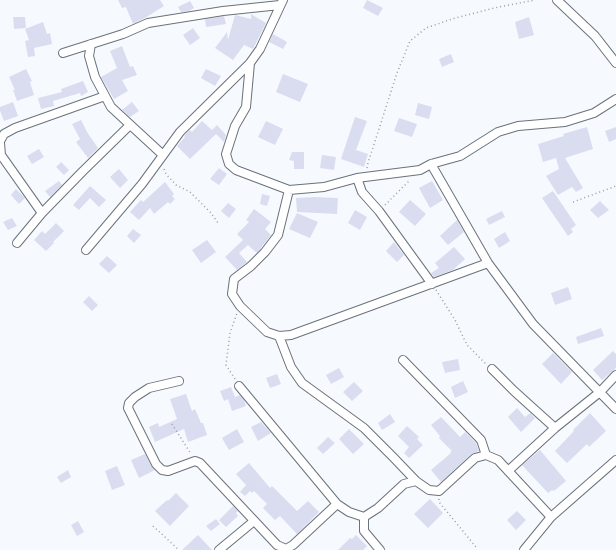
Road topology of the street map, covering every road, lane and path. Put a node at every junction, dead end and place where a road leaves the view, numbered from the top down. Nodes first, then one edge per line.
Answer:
1 (535, 0) edge
2 (557, 0) edge
3 (282, 2) edge
4 (92, 44) junction
5 (63, 53) dead end
6 (616, 62) edge
7 (250, 63) junction
8 (105, 96) junction
9 (616, 99) edge
10 (130, 125) junction
11 (0, 142) edge
12 (161, 158) junction
13 (431, 164) junction
14 (367, 176) junction
15 (357, 178) junction
16 (410, 180) dead end
17 (616, 186) edge
18 (289, 190) junction
19 (572, 202) dead end
20 (379, 211) junction
21 (42, 213) junction
22 (218, 223) dead end
23 (17, 243) dead end
24 (86, 250) dead end
25 (488, 263) junction
26 (432, 284) junction
27 (240, 306) junction
28 (279, 336) junction
29 (403, 360) dead end
30 (492, 369) joint
31 (616, 375) edge
32 (178, 381) dead end
33 (239, 386) joint
34 (600, 392) junction
35 (616, 409) edge
36 (172, 424) dead end
37 (556, 428) junction
38 (486, 455) junction
39 (616, 460) edge
40 (195, 461) junction
41 (508, 470) junction
42 (416, 481) junction
43 (439, 491) junction
44 (337, 504) junction
45 (364, 517) junction
46 (551, 517) junction
47 (254, 521) junction
48 (154, 526) dead end
49 (476, 547) dead end
50 (286, 549) edge
51 (178, 550) edge
52 (219, 550) edge
53 (380, 550) edge
54 (524, 550) edge

1 - 14 path
2 - 6 street
3 - 4 street
3 - 7 street
4 - 5 street
4 - 8 street
7 - 12 street
7 - 18 street
8 - 10 street
8 - 11 street
9 - 13 street
10 - 12 street
10 - 21 street
11 - 21 street
12 - 22 path
12 - 24 street
13 - 14 street
13 - 25 street
14 - 15 street
15 - 18 street
15 - 20 street
16 - 20 path
17 - 19 path
18 - 27 street
20 - 26 street
21 - 23 street
25 - 26 street
25 - 34 street
26 - 28 street
26 - 30 path
27 - 28 street
27 - 33 path
28 - 42 street
29 - 38 street
30 - 37 street
31 - 34 street
32 - 40 street
33 - 44 street
34 - 35 street
34 - 37 street
36 - 40 path
37 - 41 street
38 - 41 street
38 - 43 street
39 - 46 street
40 - 47 street
41 - 46 street
42 - 43 street
42 - 45 street
43 - 49 path
44 - 45 street
44 - 50 street
45 - 53 street
46 - 54 street
47 - 50 street
47 - 52 street
48 - 51 path

